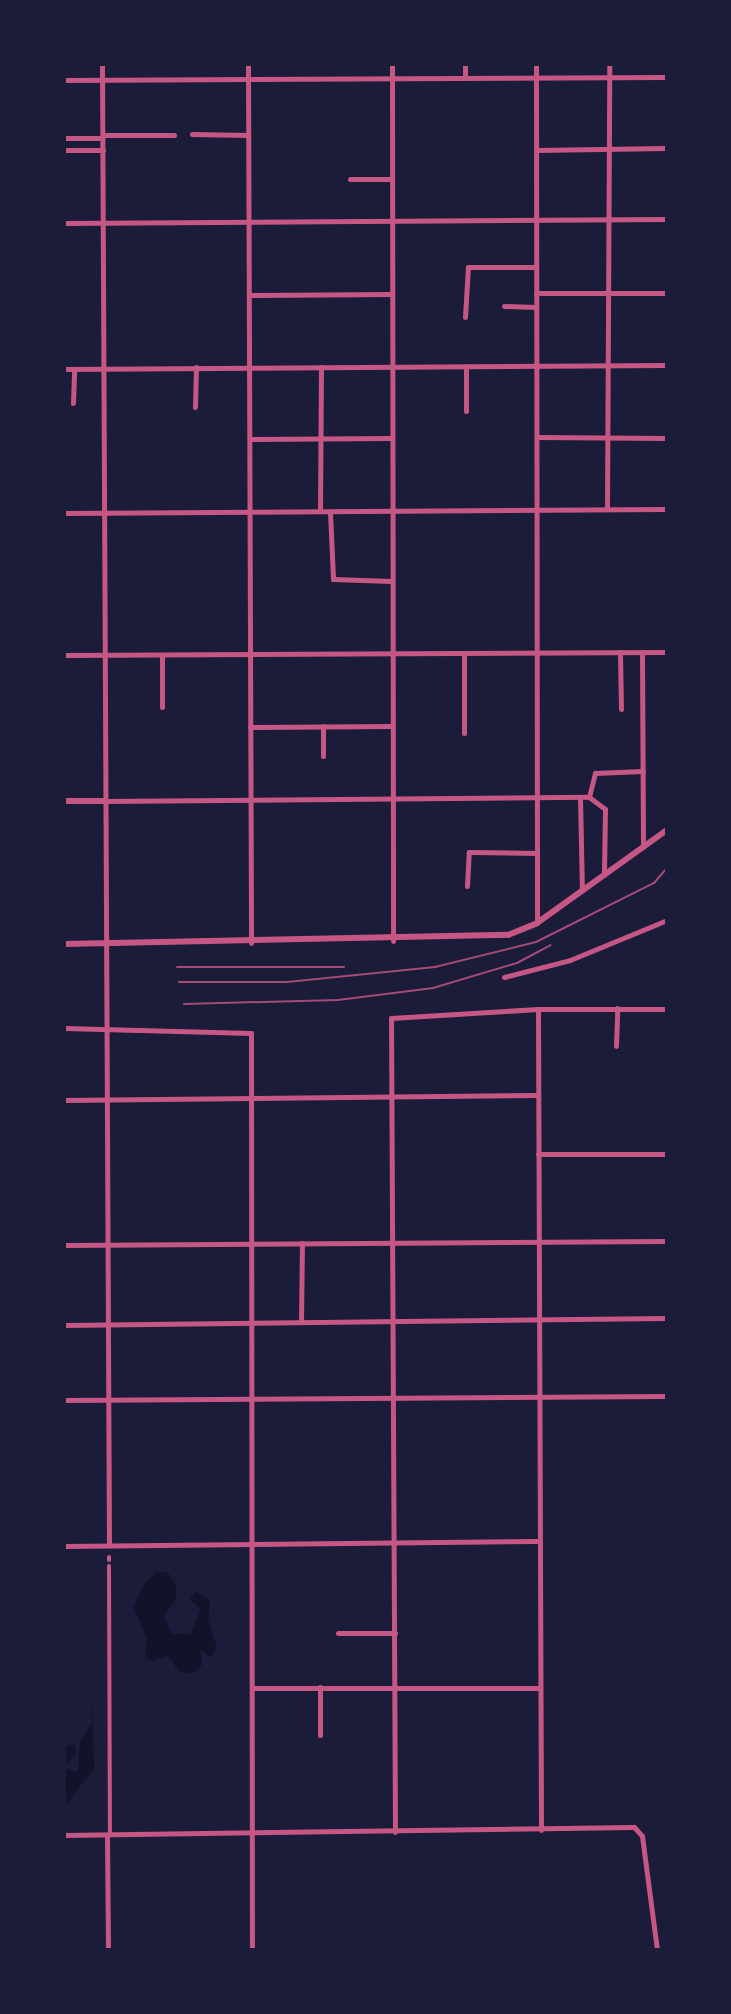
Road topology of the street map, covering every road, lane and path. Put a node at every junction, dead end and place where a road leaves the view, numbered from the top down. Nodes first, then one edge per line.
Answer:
1 (102, 64) edge
2 (248, 64) edge
3 (392, 64) edge
4 (465, 64) edge
5 (536, 64) edge
6 (609, 64) edge
7 (465, 77) junction
8 (536, 77) junction
9 (609, 77) junction
10 (667, 77) edge
11 (392, 78) junction
12 (64, 80) edge
13 (102, 80) junction
14 (248, 81) junction
15 (192, 134) dead end
16 (174, 135) dead end
17 (248, 135) junction
18 (102, 136) junction
19 (64, 138) edge
20 (667, 148) edge
21 (609, 149) junction
22 (64, 150) edge
23 (103, 150) junction
24 (536, 150) junction
25 (350, 179) dead end
26 (392, 179) junction
27 (667, 219) edge
28 (608, 220) junction
29 (536, 221) junction
30 (249, 222) junction
31 (392, 222) junction
32 (64, 223) edge
33 (103, 223) junction
34 (536, 267) junction
35 (536, 293) junction
36 (608, 293) junction
37 (667, 293) edge
38 (392, 294) junction
39 (250, 295) junction
40 (504, 306) dead end
41 (536, 307) junction
42 (465, 317) dead end
43 (536, 365) junction
44 (608, 365) junction
45 (667, 365) edge
46 (391, 366) junction
47 (466, 366) junction
48 (196, 367) junction
49 (250, 367) junction
50 (321, 367) junction
51 (103, 368) junction
52 (64, 369) edge
53 (74, 369) junction
54 (73, 403) dead end
55 (195, 407) dead end
56 (466, 411) dead end
57 (537, 437) junction
58 (607, 437) junction
59 (321, 438) junction
60 (391, 438) junction
61 (667, 438) edge
62 (250, 439) junction
63 (537, 509) junction
64 (607, 509) junction
65 (667, 509) edge
66 (251, 511) junction
67 (320, 511) junction
68 (330, 511) junction
69 (392, 511) junction
70 (103, 512) junction
71 (64, 513) edge
72 (391, 581) junction
73 (537, 652) junction
74 (620, 652) junction
75 (642, 652) junction
76 (667, 652) edge
77 (392, 653) junction
78 (464, 653) junction
79 (251, 654) junction
80 (64, 655) edge
81 (103, 655) junction
82 (162, 655) junction
83 (162, 707) dead end
84 (621, 709) dead end
85 (323, 726) junction
86 (392, 726) junction
87 (250, 727) junction
88 (464, 733) dead end
89 (323, 756) dead end
90 (643, 771) junction
91 (580, 797) junction
92 (589, 797) junction
93 (537, 798) junction
94 (250, 799) junction
95 (393, 799) junction
96 (64, 801) edge
97 (103, 801) junction
98 (667, 830) edge
99 (643, 847) junction
100 (537, 853) junction
101 (604, 875) junction
102 (467, 886) dead end
103 (582, 891) junction
104 (667, 920) edge
105 (537, 923) junction
106 (393, 941) junction
107 (251, 943) junction
108 (64, 944) edge
109 (104, 944) junction
110 (504, 977) dead end
111 (617, 1008) junction
112 (538, 1009) junction
113 (667, 1009) edge
114 (64, 1028) edge
115 (104, 1029) junction
116 (616, 1046) dead end
117 (538, 1095) junction
118 (251, 1098) junction
119 (391, 1098) junction
120 (107, 1099) junction
121 (64, 1100) edge
122 (538, 1154) junction
123 (667, 1154) edge
124 (667, 1241) edge
125 (538, 1242) junction
126 (302, 1243) junction
127 (392, 1243) junction
128 (250, 1244) junction
129 (64, 1245) edge
130 (106, 1245) junction
131 (667, 1318) edge
132 (538, 1320) junction
133 (392, 1321) junction
134 (301, 1322) junction
135 (250, 1323) junction
136 (106, 1324) junction
137 (64, 1325) edge
138 (538, 1396) junction
139 (667, 1396) edge
140 (394, 1398) junction
141 (251, 1399) junction
142 (64, 1400) edge
143 (106, 1400) junction
144 (538, 1541) junction
145 (395, 1542) junction
146 (109, 1545) junction
147 (252, 1545) junction
148 (64, 1546) edge
149 (109, 1561) dead end
150 (338, 1633) dead end
151 (395, 1633) junction
152 (320, 1687) junction
153 (252, 1688) junction
154 (394, 1688) junction
155 (538, 1688) junction
156 (320, 1735) dead end
157 (541, 1830) junction
158 (395, 1832) junction
159 (253, 1834) junction
160 (64, 1835) edge
161 (109, 1835) junction
162 (108, 1950) edge
163 (252, 1950) edge
164 (657, 1950) edge

1 - 13 street
2 - 14 street
3 - 11 street
4 - 7 street
5 - 8 street
6 - 9 street
7 - 8 street
7 - 11 street
8 - 9 street
8 - 24 street
9 - 10 street
9 - 21 street
11 - 14 street
11 - 26 street
12 - 13 street
13 - 14 street
13 - 18 street
14 - 17 street
15 - 17 street
16 - 18 street
17 - 30 street
18 - 19 street
18 - 23 street
20 - 21 street
21 - 24 street
21 - 28 street
22 - 23 street
23 - 33 street
24 - 29 street
25 - 26 street
26 - 31 street
27 - 28 street
28 - 29 street
28 - 36 street
29 - 31 street
29 - 34 street
30 - 31 street
30 - 33 street
30 - 39 street
31 - 38 street
32 - 33 street
33 - 51 street
34 - 35 street
34 - 42 street
35 - 36 street
35 - 41 street
36 - 37 street
36 - 44 street
38 - 39 street
38 - 46 street
39 - 49 street
40 - 41 street
41 - 43 street
43 - 44 street
43 - 47 street
43 - 57 street
44 - 45 street
44 - 58 street
46 - 47 street
46 - 50 street
46 - 60 street
47 - 56 street
48 - 49 street
48 - 51 street
48 - 55 street
49 - 50 street
49 - 62 street
50 - 59 street
51 - 53 street
51 - 70 street
52 - 53 street
53 - 54 street
57 - 58 street
57 - 63 street
58 - 61 street
58 - 64 street
59 - 60 street
59 - 62 street
59 - 67 street
60 - 69 street
62 - 66 street
63 - 64 street
63 - 69 street
63 - 73 street
64 - 65 street
66 - 67 street
66 - 70 street
66 - 79 street
67 - 68 street
68 - 69 street
68 - 72 street
69 - 72 street
70 - 71 street
70 - 81 street
72 - 77 street
73 - 74 street
73 - 78 street
73 - 93 street
74 - 75 street
74 - 84 street
75 - 76 street
75 - 90 street
77 - 78 street
77 - 79 street
77 - 86 street
78 - 88 street
79 - 82 street
79 - 87 street
80 - 81 street
81 - 82 street
81 - 97 street
82 - 83 street
85 - 86 street
85 - 87 street
85 - 89 street
86 - 95 street
87 - 94 street
90 - 92 street
90 - 99 street
91 - 92 street
91 - 93 street
91 - 103 street
92 - 101 street
93 - 95 street
93 - 100 street
94 - 95 street
94 - 97 street
94 - 107 street
95 - 106 street
96 - 97 street
97 - 109 street
98 - 99 street
99 - 101 street
100 - 102 street
100 - 105 street
101 - 103 street
103 - 105 street
104 - 110 street
105 - 106 street
106 - 107 street
107 - 109 street
108 - 109 street
109 - 115 street
111 - 112 street
111 - 113 street
111 - 116 street
112 - 117 street
112 - 119 street
114 - 115 street
115 - 118 street
115 - 120 street
117 - 119 street
117 - 122 street
118 - 119 street
118 - 120 street
118 - 128 street
119 - 127 street
120 - 121 street
120 - 130 street
122 - 123 street
122 - 125 street
124 - 125 street
125 - 127 street
125 - 132 street
126 - 127 street
126 - 128 street
126 - 134 street
127 - 133 street
128 - 130 street
128 - 135 street
129 - 130 street
130 - 136 street
131 - 132 street
132 - 133 street
132 - 138 street
133 - 134 street
133 - 140 street
134 - 135 street
135 - 136 street
135 - 141 street
136 - 137 street
136 - 143 street
138 - 139 street
138 - 140 street
138 - 144 street
140 - 141 street
140 - 145 street
141 - 143 street
141 - 147 street
142 - 143 street
143 - 146 street
144 - 145 street
144 - 155 street
145 - 147 street
145 - 151 street
146 - 147 street
146 - 148 street
147 - 153 street
149 - 161 street
150 - 151 street
151 - 154 street
152 - 153 street
152 - 154 street
152 - 156 street
153 - 159 street
154 - 155 street
154 - 158 street
155 - 157 street
157 - 158 street
157 - 164 street
158 - 159 street
159 - 161 street
159 - 163 street
160 - 161 street
161 - 162 street

